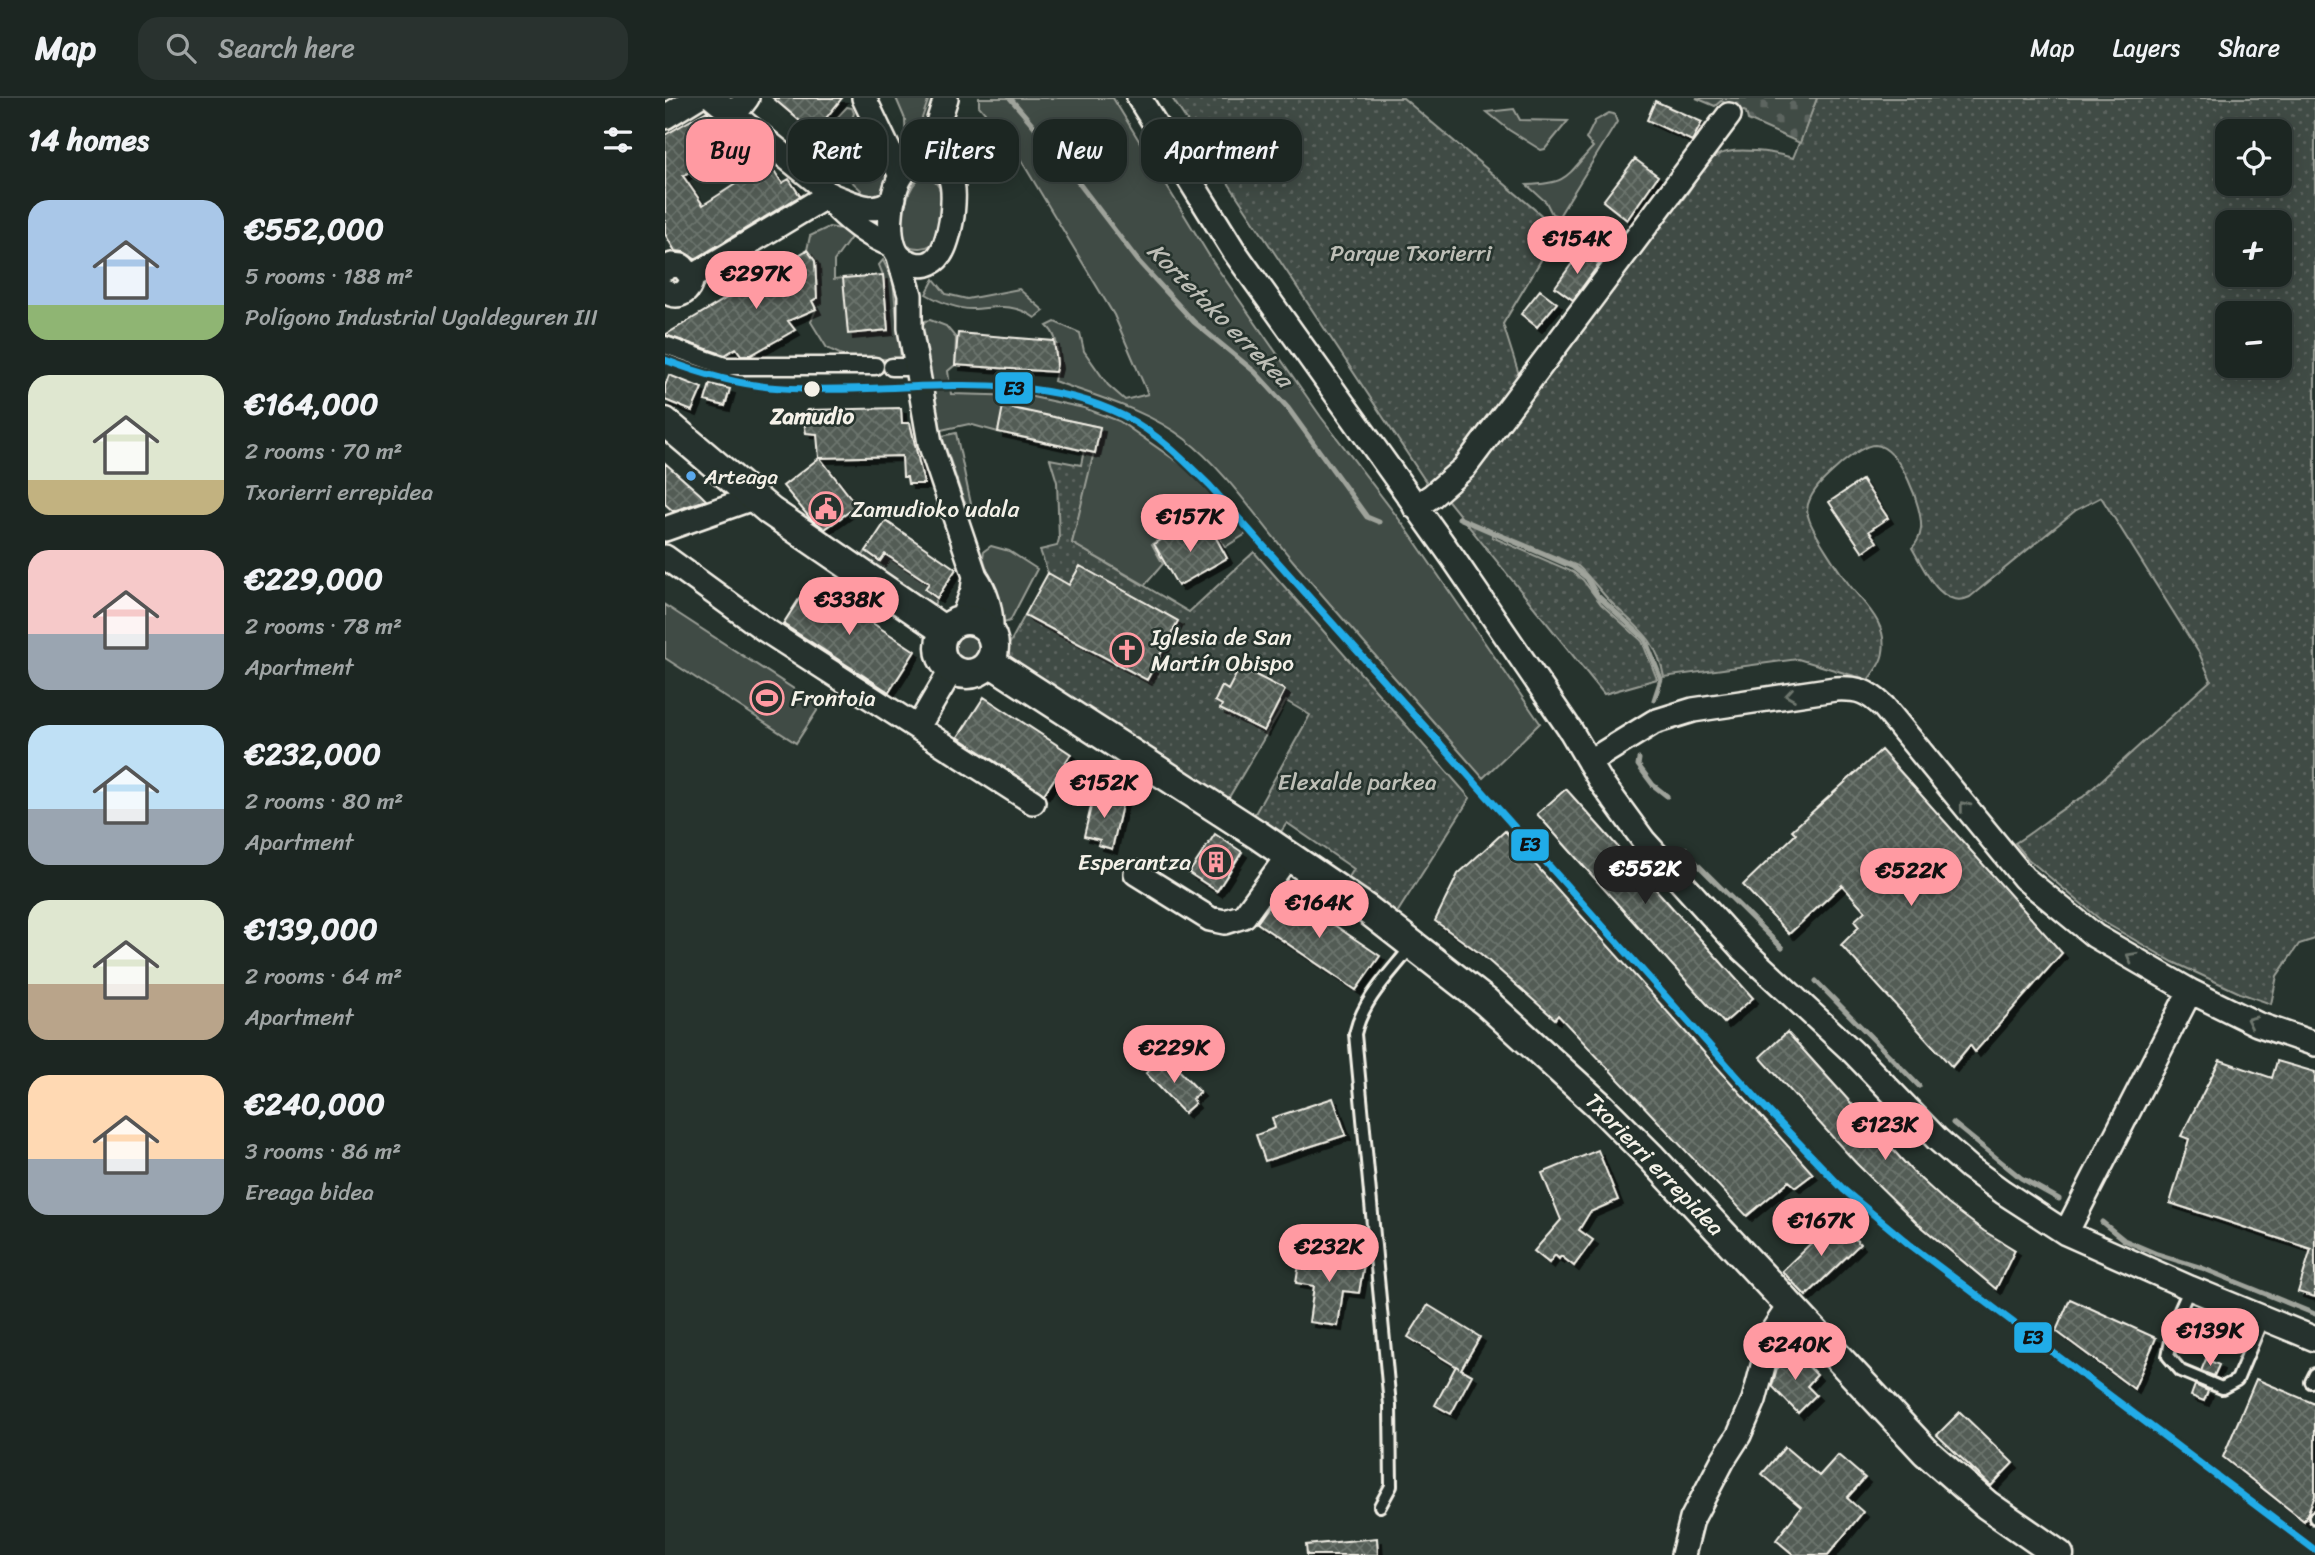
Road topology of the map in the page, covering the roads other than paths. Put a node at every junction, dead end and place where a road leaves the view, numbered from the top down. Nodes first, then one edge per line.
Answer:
1 (695, 98) edge
2 (713, 98) edge
3 (864, 98) edge
4 (946, 98) edge
5 (1139, 98) edge
6 (741, 106) edge
7 (1729, 115) dead end
8 (665, 117) edge
9 (874, 119) edge
10 (939, 119) edge
11 (887, 147) edge
12 (901, 176) joint
13 (951, 182) edge
14 (830, 194) junction
15 (894, 198) junction
16 (896, 251) junction
17 (931, 262) junction
18 (666, 266) edge
19 (692, 277) junction
20 (910, 295) junction
21 (667, 298) edge
22 (665, 345) edge
23 (891, 366) dead end
24 (665, 422) edge
25 (753, 498) junction
26 (1415, 507) junction
27 (665, 530) edge
28 (665, 557) edge
29 (975, 576) junction
30 (953, 626) junction
31 (991, 648) junction
32 (952, 669) junction
33 (918, 727) junction
34 (1135, 758) junction
35 (1589, 762) junction
36 (1095, 778) dead end
37 (1033, 802) dead end
38 (1288, 856) junction
39 (1136, 873) dead end
40 (1413, 945) junction
41 (2190, 992) junction
42 (2315, 1044) edge
43 (2066, 1233) junction
44 (2190, 1288) junction
45 (1790, 1305) junction
46 (2263, 1318) junction
47 (2315, 1339) edge
48 (1380, 1506) dead end
49 (1683, 1555) edge
50 (2059, 1555) edge

1 - 8 street
2 - 6 street
3 - 9 street
4 - 10 street
5 - 26 street
6 - 14 street
7 - 26 street
11 - 12 street
12 - 15 street
13 - 17 street
14 - 15 street
14 - 16 street
14 - 19 street
15 - 16 street
16 - 17 street
16 - 20 street
17 - 20 street
18 - 19 street
19 - 21 street
20 - 29 street
22 - 23 street
24 - 25 street
25 - 27 street
25 - 30 street
26 - 35 street
28 - 33 street
29 - 30 street
29 - 31 street
30 - 31 street
30 - 32 street
31 - 32 street
31 - 34 street, Txorierri errepidea
32 - 33 street
33 - 37 street
34 - 36 lane
34 - 38 street, Txorierri errepidea
41 -> 35 street
35 - 43 street
38 - 39 street
38 - 40 street, Txorierri errepidea
40 - 45 street, Txorierri errepidea
40 - 48 lane
42 -> 41 street
41 - 43 street
43 - 44 street
44 - 46 street
44 - 46 lane
45 - 49 street
45 - 50 street, Txorierri errepidea
46 - 47 street

